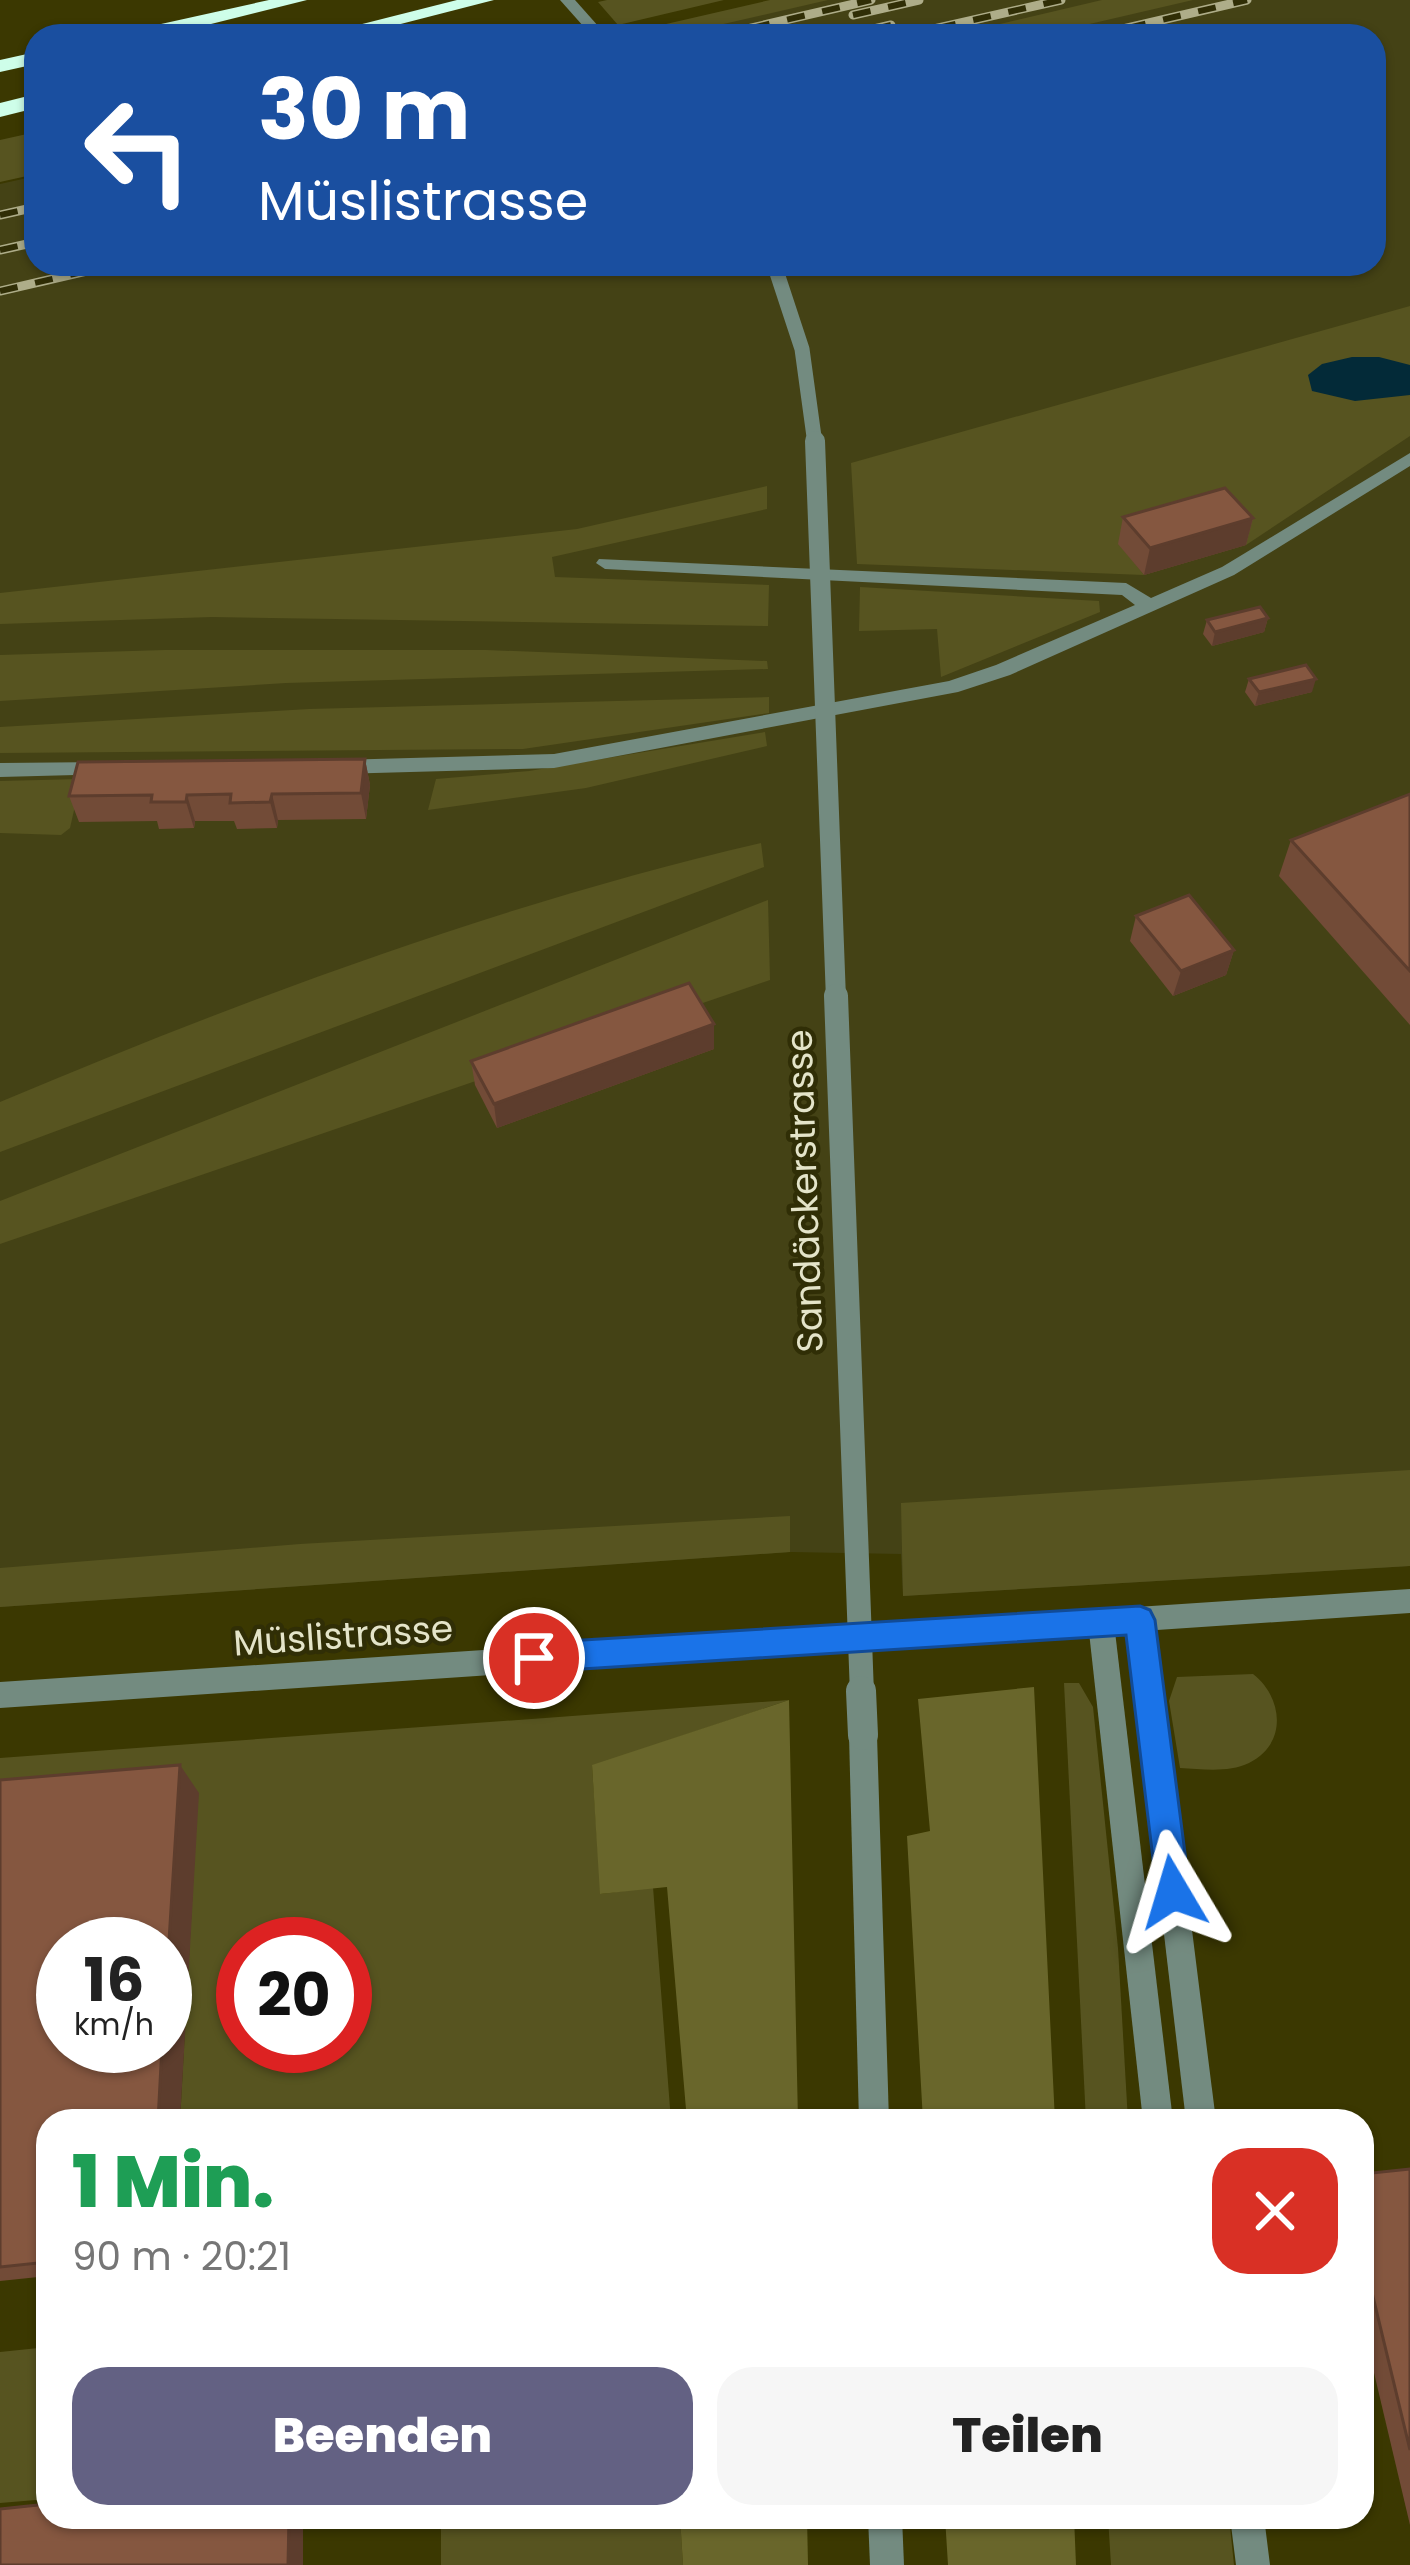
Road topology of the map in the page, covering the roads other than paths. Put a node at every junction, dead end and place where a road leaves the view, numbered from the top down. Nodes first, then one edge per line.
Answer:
1 (297, 0) edge
2 (484, 0) edge
3 (567, 0) edge
4 (188, 24) edge
5 (379, 24) edge
6 (589, 24) edge
7 (778, 276) edge
8 (1410, 458) edge
9 (604, 563) dead end
10 (1151, 607) junction
11 (320, 767) edge
12 (119, 769) edge
13 (0, 770) edge
14 (1410, 1601) edge
15 (1140, 1620) junction
16 (1101, 1623) junction
17 (0, 1695) edge
18 (874, 2109) edge
19 (1157, 2109) edge
20 (1200, 2109) edge
21 (886, 2529) edge
22 (1248, 2529) edge
23 (887, 2565) edge
24 (1253, 2565) edge

1 - 4 highway
2 - 5 highway
3 - 6 street
7 - 18 street, Sandäckerstrasse, bridge
8 - 10 street
9 - 10 street
10 - 11 street
12 - 13 street
14 - 15 street, Müslistrasse
15 - 16 street, Müslistrasse
15 - 20 street
16 - 17 street, Müslistrasse
16 - 19 street
21 - 23 street
22 - 24 street

